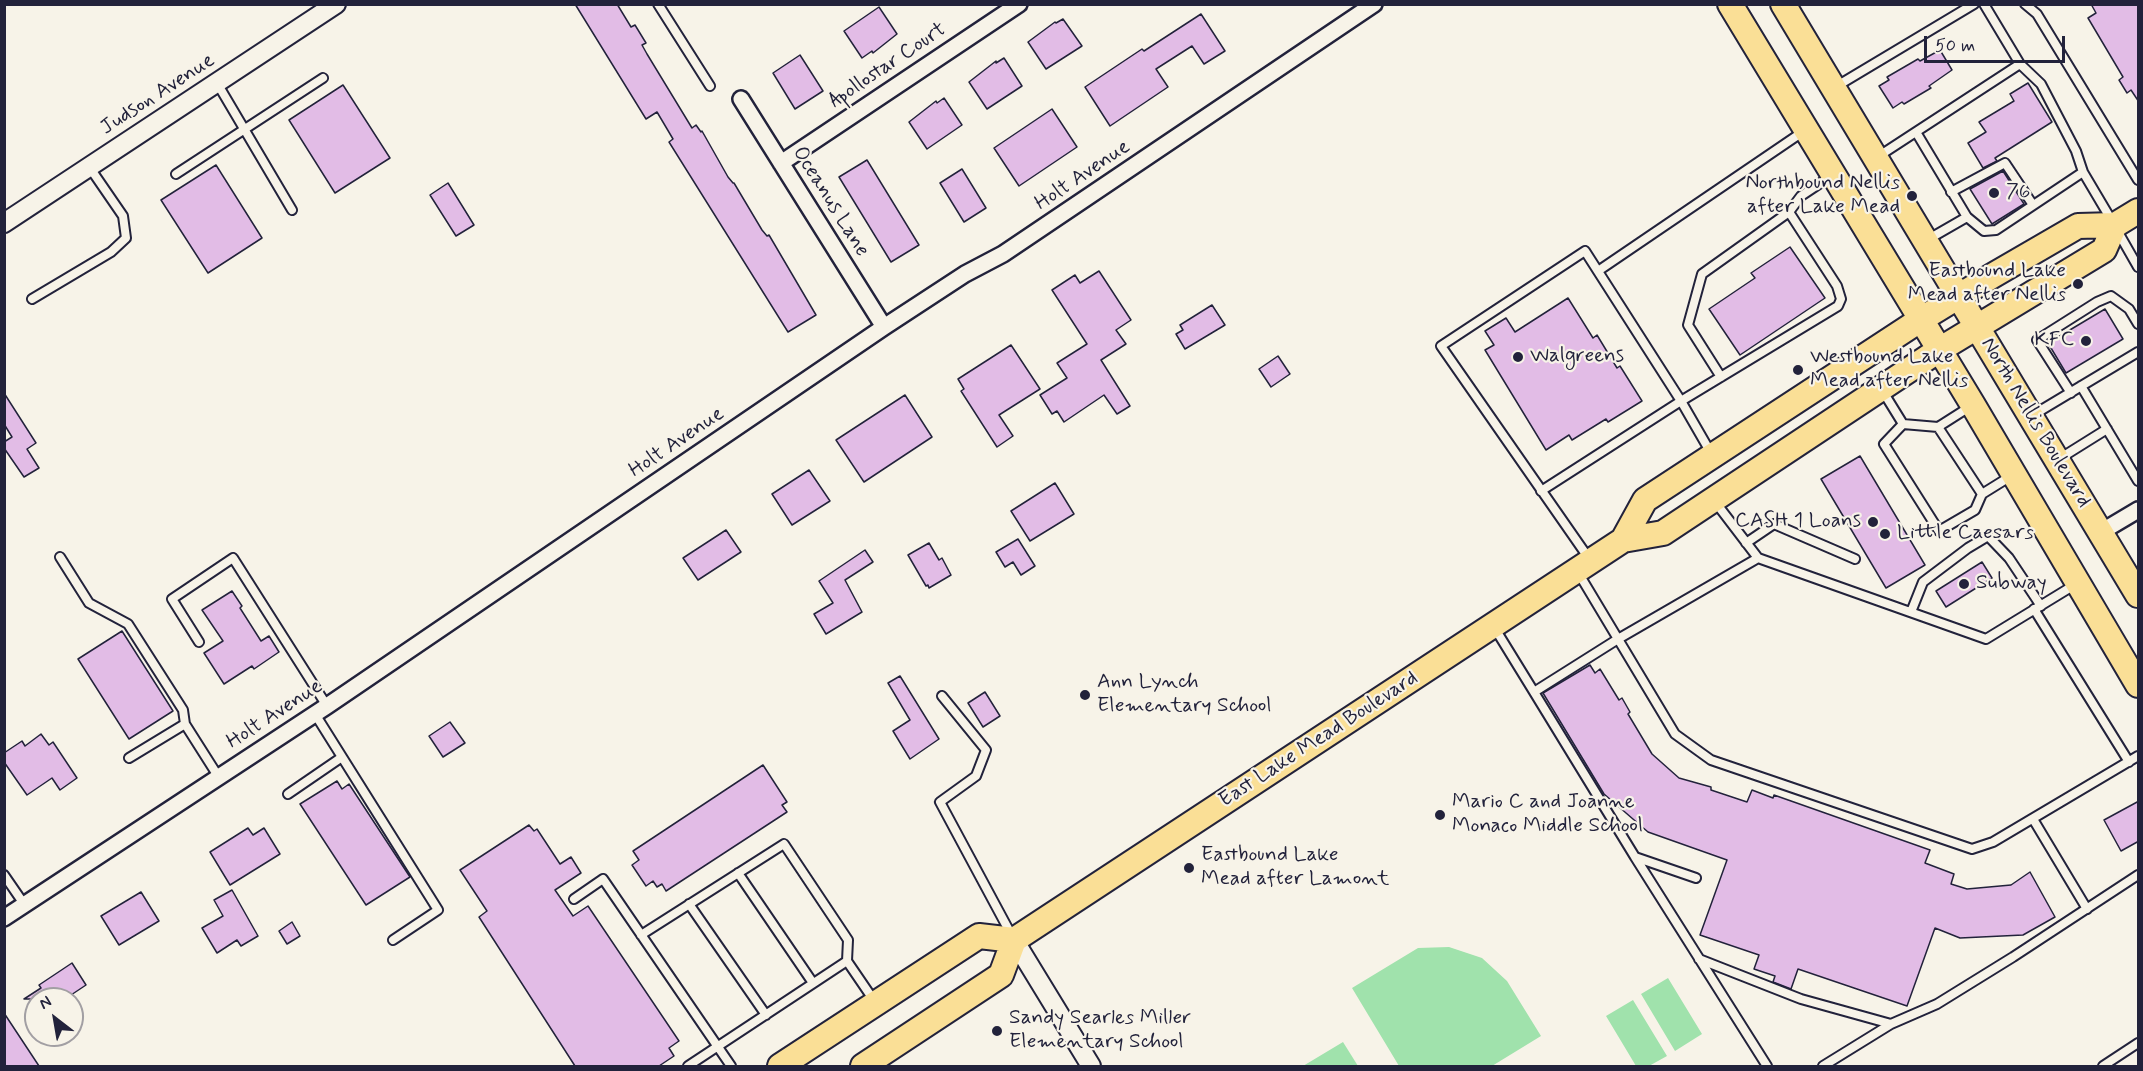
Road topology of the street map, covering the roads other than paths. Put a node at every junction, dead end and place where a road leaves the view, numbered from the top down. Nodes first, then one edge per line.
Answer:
1 (336, 4) edge
2 (658, 4) edge
3 (1019, 4) edge
4 (1374, 4) edge
5 (1730, 4) edge
6 (1783, 4) edge
7 (1974, 4) edge
8 (1983, 4) edge
9 (2025, 4) edge
10 (2020, 64) junction
11 (323, 78) dead end
12 (217, 83) junction
13 (710, 86) dead end
14 (1833, 88) junction
15 (741, 99) dead end
16 (245, 129) junction
17 (1806, 131) junction
18 (1917, 132) junction
19 (1876, 158) junction
20 (781, 163) junction
21 (89, 167) junction
22 (2083, 172) junction
23 (176, 174) dead end
24 (1832, 175) junction
25 (2139, 180) edge
26 (1951, 192) junction
27 (2033, 206) junction
28 (292, 210) dead end
29 (2139, 211) edge
30 (1789, 212) junction
31 (1966, 217) junction
32 (4, 223) edge
33 (2115, 225) junction
34 (1926, 241) junction
35 (2139, 267) edge
36 (1598, 271) junction
37 (1959, 296) junction
38 (32, 299) dead end
39 (1920, 320) junction
40 (2139, 324) edge
41 (1978, 326) junction
42 (884, 327) junction
43 (1939, 350) junction
44 (2139, 352) edge
45 (1721, 377) junction
46 (2081, 386) junction
47 (1881, 389) junction
48 (2071, 393) junction
49 (1681, 401) junction
50 (1973, 405) junction
51 (2032, 416) junction
52 (1903, 424) junction
53 (1938, 427) junction
54 (2107, 429) junction
55 (1712, 454) junction
56 (2057, 459) junction
57 (2014, 474) junction
58 (2137, 476) edge
59 (1541, 491) junction
60 (1982, 494) junction
61 (1713, 500) junction
62 (2139, 510) edge
63 (2101, 532) junction
64 (1623, 540) junction
65 (1746, 543) junction
66 (60, 556) dead end
67 (1758, 558) junction
68 (1855, 559) dead end
69 (1584, 566) junction
70 (2078, 583) junction
71 (2139, 595) edge
72 (2038, 607) junction
73 (1911, 612) junction
74 (1493, 625) junction
75 (1618, 639) junction
76 (199, 642) dead end
77 (2139, 685) edge
78 (1534, 692) junction
79 (942, 696) dead end
80 (321, 710) junction
81 (184, 724) junction
82 (2139, 756) edge
83 (342, 757) junction
84 (129, 758) dead end
85 (2129, 762) junction
86 (218, 776) junction
87 (288, 794) dead end
88 (2033, 819) junction
89 (1635, 857) junction
90 (738, 873) junction
91 (4, 875) edge
92 (2139, 875) edge
93 (1696, 878) dead end
94 (574, 899) dead end
95 (24, 904) junction
96 (689, 904) junction
97 (2086, 909) junction
98 (4, 918) edge
99 (641, 935) junction
100 (393, 940) dead end
101 (1014, 940) junction
102 (1699, 959) junction
103 (847, 961) junction
104 (813, 983) junction
105 (876, 1004) junction
106 (766, 1015) junction
107 (1891, 1024) junction
108 (832, 1032) junction
109 (2139, 1043) edge
110 (718, 1047) junction
111 (688, 1066) edge
112 (731, 1066) edge
113 (780, 1066) edge
114 (810, 1066) edge
115 (863, 1066) edge
116 (1091, 1066) edge
117 (1767, 1066) edge
118 (1824, 1066) edge
119 (2103, 1066) edge

1 - 12 street, Judson Avenue
2 - 13 lane
3 - 20 street, Apollostar Court
4 - 42 street, Holt Avenue
5 - 17 main road
6 - 14 main road, North Nellis Boulevard
7 - 14 lane
8 - 10 lane
9 - 25 lane
10 - 18 lane
10 - 22 lane
11 - 16 lane
12 - 16 lane
12 - 21 street, Judson Avenue
14 - 19 main road, North Nellis Boulevard
15 - 20 street, Oceanus Lane
16 - 23 lane
16 - 28 lane
17 - 24 main road
17 - 36 lane
18 - 19 lane
18 - 26 lane
19 - 34 main road, North Nellis Boulevard
20 - 42 street, Oceanus Lane
21 - 32 street, Judson Avenue
21 - 38 lane
22 - 27 lane
22 - 33 lane
24 - 30 lane
24 - 39 main road
26 - 27 lane
26 - 31 lane
27 - 31 lane
29 - 33 main road, East Lake Mead Boulevard
30 - 45 lane
30 - 45 lane
31 - 34 lane
33 - 35 lane
33 - 37 main road, East Lake Mead Boulevard
33 - 41 main road, East Lake Mead Boulevard
34 - 37 main road, North Nellis Boulevard
36 - 49 lane
36 - 59 lane
37 - 39 main road, East Lake Mead Boulevard
37 - 41 main road, North Nellis Boulevard
39 - 43 main road
39 - 55 main road, East Lake Mead Boulevard
40 - 48 lane
41 - 43 main road, East Lake Mead Boulevard
41 - 51 main road, North Nellis Boulevard
42 - 80 street, Holt Avenue
43 - 47 main road, East Lake Mead Boulevard
43 - 50 main road
44 - 46 lane
45 - 49 lane
46 - 48 lane
46 - 54 lane
47 - 52 lane
47 - 61 main road, East Lake Mead Boulevard
48 - 51 lane
49 - 55 lane
49 - 59 lane
50 - 53 lane
50 - 57 main road
51 - 56 main road, North Nellis Boulevard
52 - 53 lane
52 - 60 lane
53 - 60 lane
54 - 56 lane
54 - 58 lane
55 - 64 main road, East Lake Mead Boulevard
56 - 63 main road, North Nellis Boulevard
57 - 60 lane
57 - 70 main road
59 - 69 lane
61 - 64 main road, East Lake Mead Boulevard
61 - 65 lane
62 - 63 street
63 - 71 main road, North Nellis Boulevard
64 - 69 main road, East Lake Mead Boulevard
65 - 67 lane
65 - 68 lane
66 - 81 lane
67 - 73 lane
67 - 75 lane
69 - 74 main road, East Lake Mead Boulevard
69 - 75 lane
70 - 72 lane
70 - 77 main road
72 - 73 lane
72 - 73 lane
72 - 85 lane
74 - 78 lane
74 - 101 main road, East Lake Mead Boulevard
75 - 78 lane
75 - 88 lane
76 - 80 lane
78 - 89 lane
79 - 101 lane
80 - 83 lane
80 - 86 street, Holt Avenue
81 - 84 lane
81 - 86 lane
82 - 85 lane
83 - 87 lane
83 - 100 lane
85 - 88 lane
86 - 95 street, Holt Avenue
88 - 97 lane
89 - 93 lane
89 - 102 lane
90 - 96 lane
90 - 103 lane
90 - 104 lane
91 - 95 lane
92 - 97 lane
94 - 99 lane
95 - 98 street, Holt Avenue
96 - 99 lane
96 - 106 lane
97 - 107 lane
99 - 110 lane
101 - 105 main road
101 - 115 main road
101 - 116 street
102 - 107 lane
102 - 117 lane
103 - 104 lane
103 - 105 lane
104 - 106 lane
105 - 108 main road
106 - 110 lane
107 - 118 lane
108 - 113 main road
108 - 114 main road
109 - 119 lane
110 - 111 lane
110 - 112 lane

